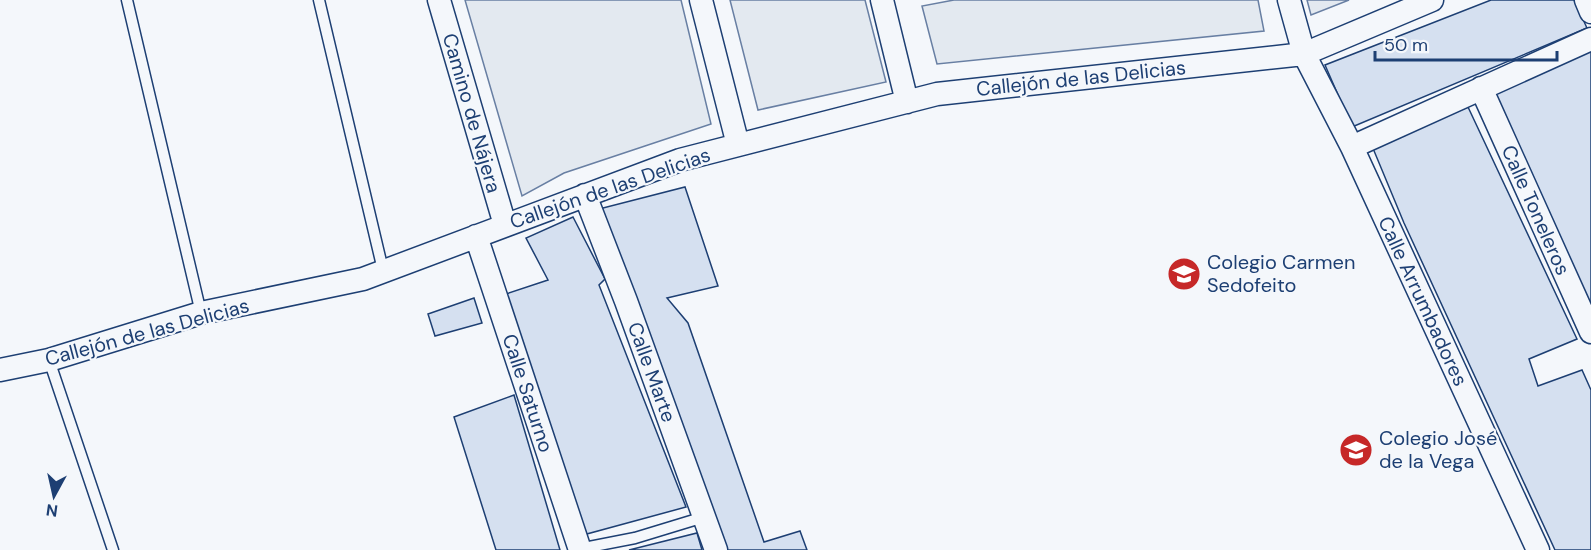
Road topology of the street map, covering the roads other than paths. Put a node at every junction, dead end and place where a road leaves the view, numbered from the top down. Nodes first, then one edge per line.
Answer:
1 (127, 0) edge
2 (319, 0) edge
3 (439, 0) edge
4 (701, 0) edge
5 (882, 0) edge
6 (1289, 0) edge
7 (1432, 0) edge
8 (1586, 0) edge
9 (1591, 12) edge
10 (1591, 39) edge
11 (1304, 54) junction
12 (1482, 88) junction
13 (907, 102) junction
14 (738, 145) junction
15 (1352, 147) junction
16 (585, 195) junction
17 (505, 225) junction
18 (476, 236) junction
19 (383, 270) junction
20 (201, 313) junction
21 (1591, 332) edge
22 (48, 360) junction
23 (0, 370) edge
24 (704, 517) junction
25 (113, 550) edge
26 (580, 550) edge
27 (716, 550) edge
28 (1538, 550) edge

1 - 20 lane
2 - 19 lane
3 - 17 street, Camino de Nájera
4 - 14 street
5 - 13 street
6 - 11 street, Calle Arrumbadores
7 - 11 street, Callejón de las Delicias
8 - 9 street
10 - 12 street
11 - 13 street, Callejón de las Delicias
11 - 15 street, Calle Arrumbadores
12 - 15 street
12 - 21 street, Calle Toneleros
13 - 14 street, Callejón de las Delicias
14 - 16 street, Callejón de las Delicias
15 - 28 street, Calle Arrumbadores
16 - 17 street, Callejón de las Delicias
16 - 24 street, Calle Marte
17 - 18 street, Callejón de las Delicias
18 - 19 street, Callejón de las Delicias
18 - 26 street, Calle Saturno
19 - 20 street, Callejón de las Delicias
20 - 22 street, Callejón de las Delicias
22 - 23 street, Callejón de las Delicias
22 - 25 lane
24 - 26 lane
24 - 27 street, Calle Marte

